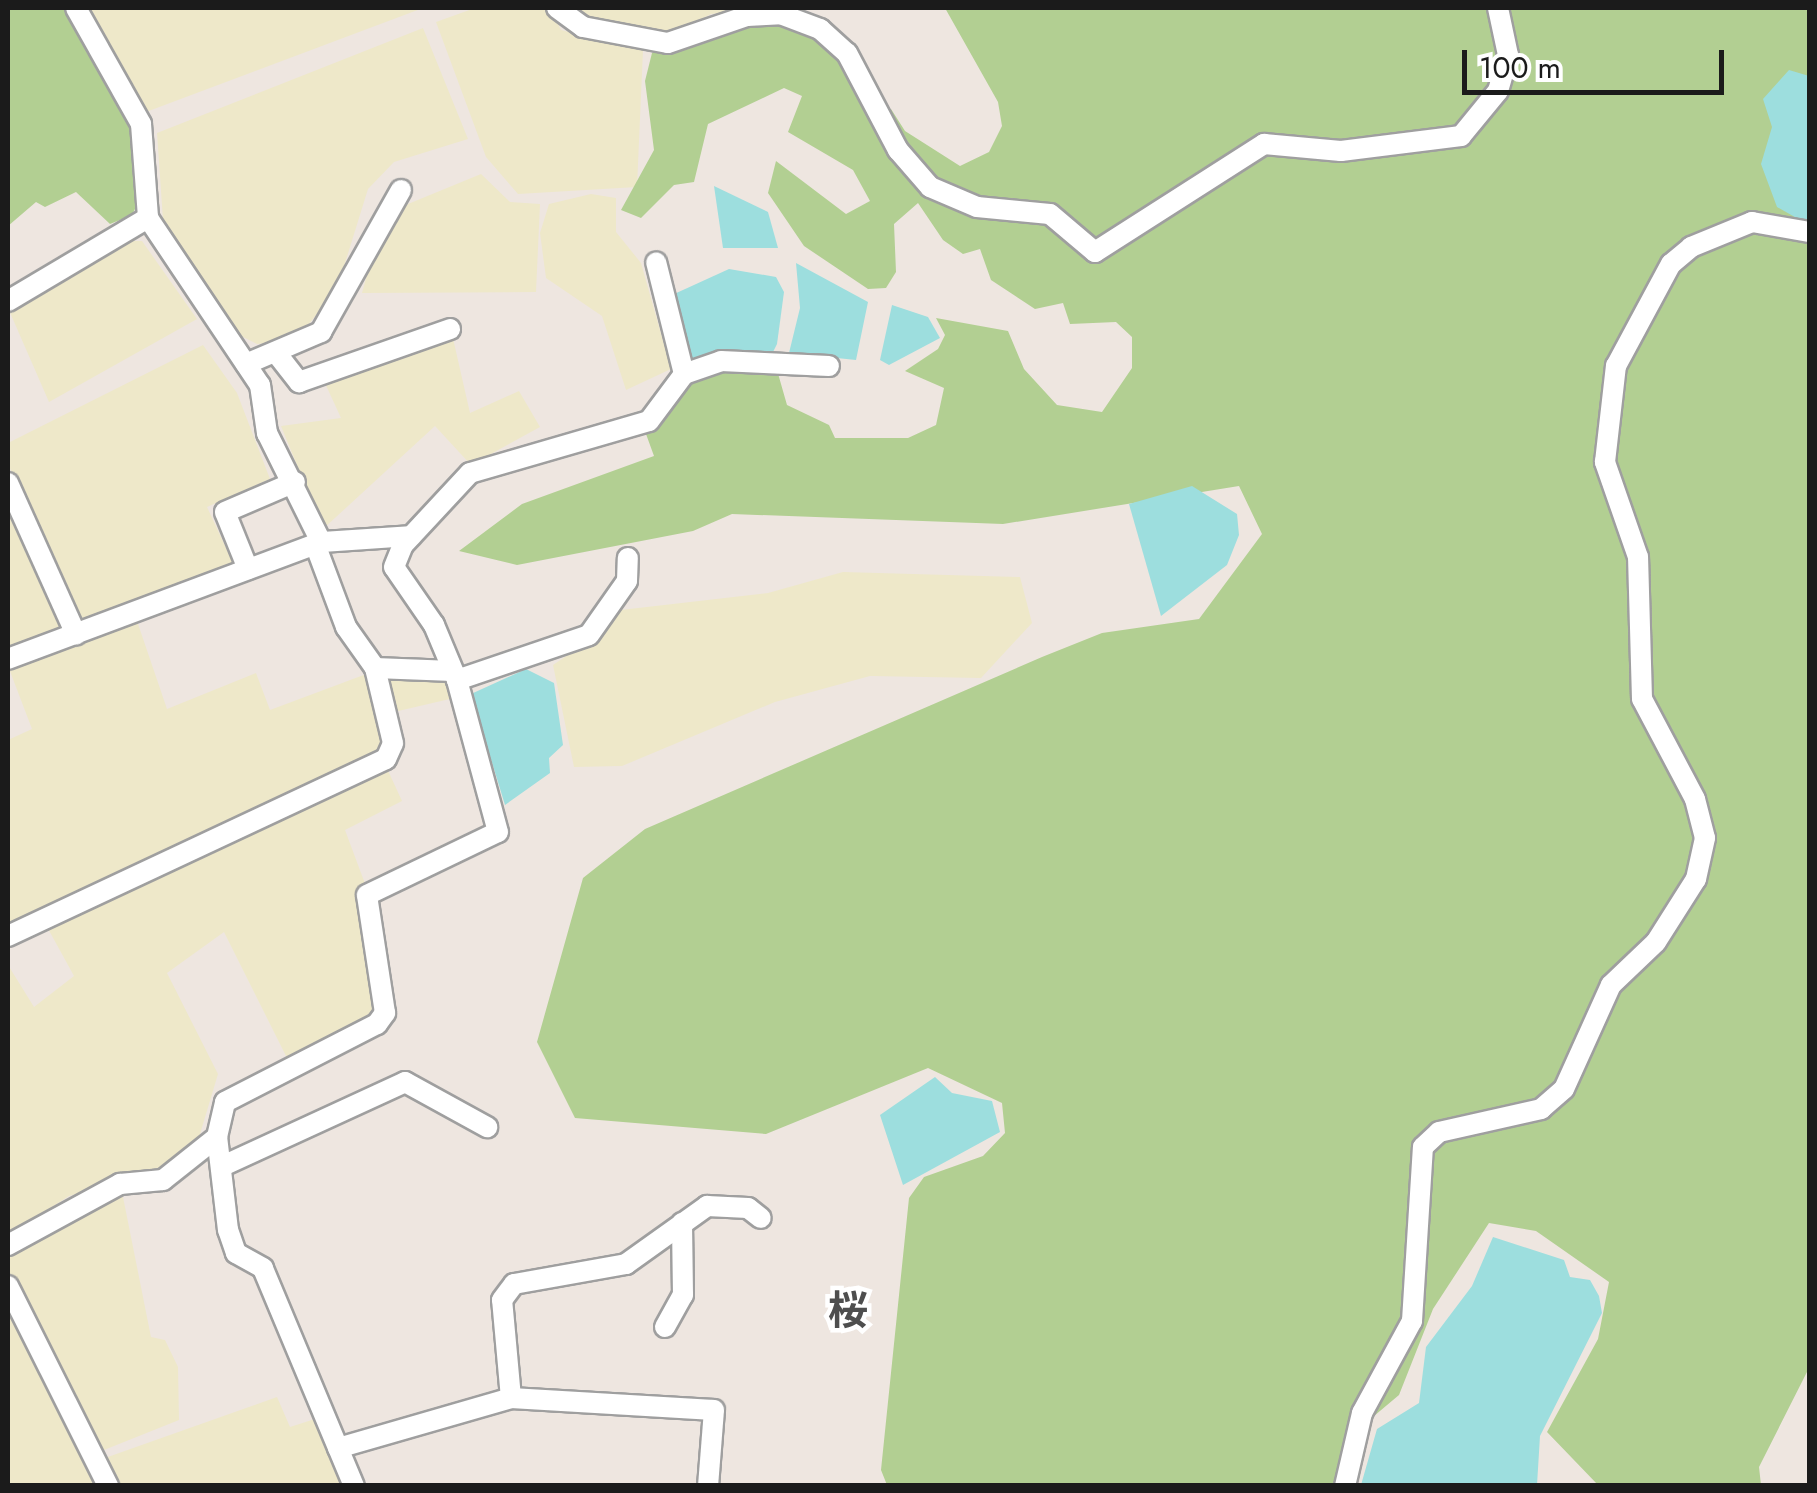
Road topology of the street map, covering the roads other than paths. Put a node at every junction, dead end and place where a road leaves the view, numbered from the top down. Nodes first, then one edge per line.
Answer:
1 (76, 8) edge
2 (557, 8) edge
3 (1498, 8) edge
4 (401, 190) dead end
5 (148, 218) junction
6 (1810, 232) edge
7 (656, 262) dead end
8 (8, 301) edge
9 (450, 329) dead end
10 (277, 354) junction
11 (246, 364) junction
12 (829, 366) dead end
13 (684, 374) junction
14 (296, 482) junction
15 (8, 483) edge
16 (411, 536) junction
17 (318, 544) junction
18 (628, 558) dead end
19 (248, 569) junction
20 (76, 634) junction
21 (8, 659) edge
22 (375, 668) junction
23 (455, 675) junction
24 (8, 936) edge
25 (487, 1127) dead end
26 (217, 1137) junction
27 (226, 1164) junction
28 (762, 1218) dead end
29 (682, 1223) junction
30 (8, 1245) edge
31 (8, 1286) edge
32 (664, 1328) dead end
33 (511, 1398) junction
34 (338, 1448) junction
35 (108, 1486) edge
36 (354, 1486) edge
37 (708, 1486) edge
38 (1345, 1486) edge

1 - 5 street
2 - 3 street
4 - 10 street
5 - 8 street
5 - 11 street
6 - 38 street
7 - 13 street
9 - 10 street
10 - 11 street
11 - 14 street
12 - 13 street
13 - 16 street
14 - 17 street
14 - 19 street
15 - 20 street
16 - 17 street
16 - 23 street
17 - 19 street
17 - 22 street
18 - 23 street
19 - 20 street
20 - 21 street
22 - 23 street
22 - 24 street
23 - 26 street
25 - 27 street
26 - 27 street
26 - 30 street
27 - 34 street
28 - 29 street
29 - 32 street
29 - 33 street
31 - 35 street
33 - 34 street
33 - 37 street
34 - 36 street

